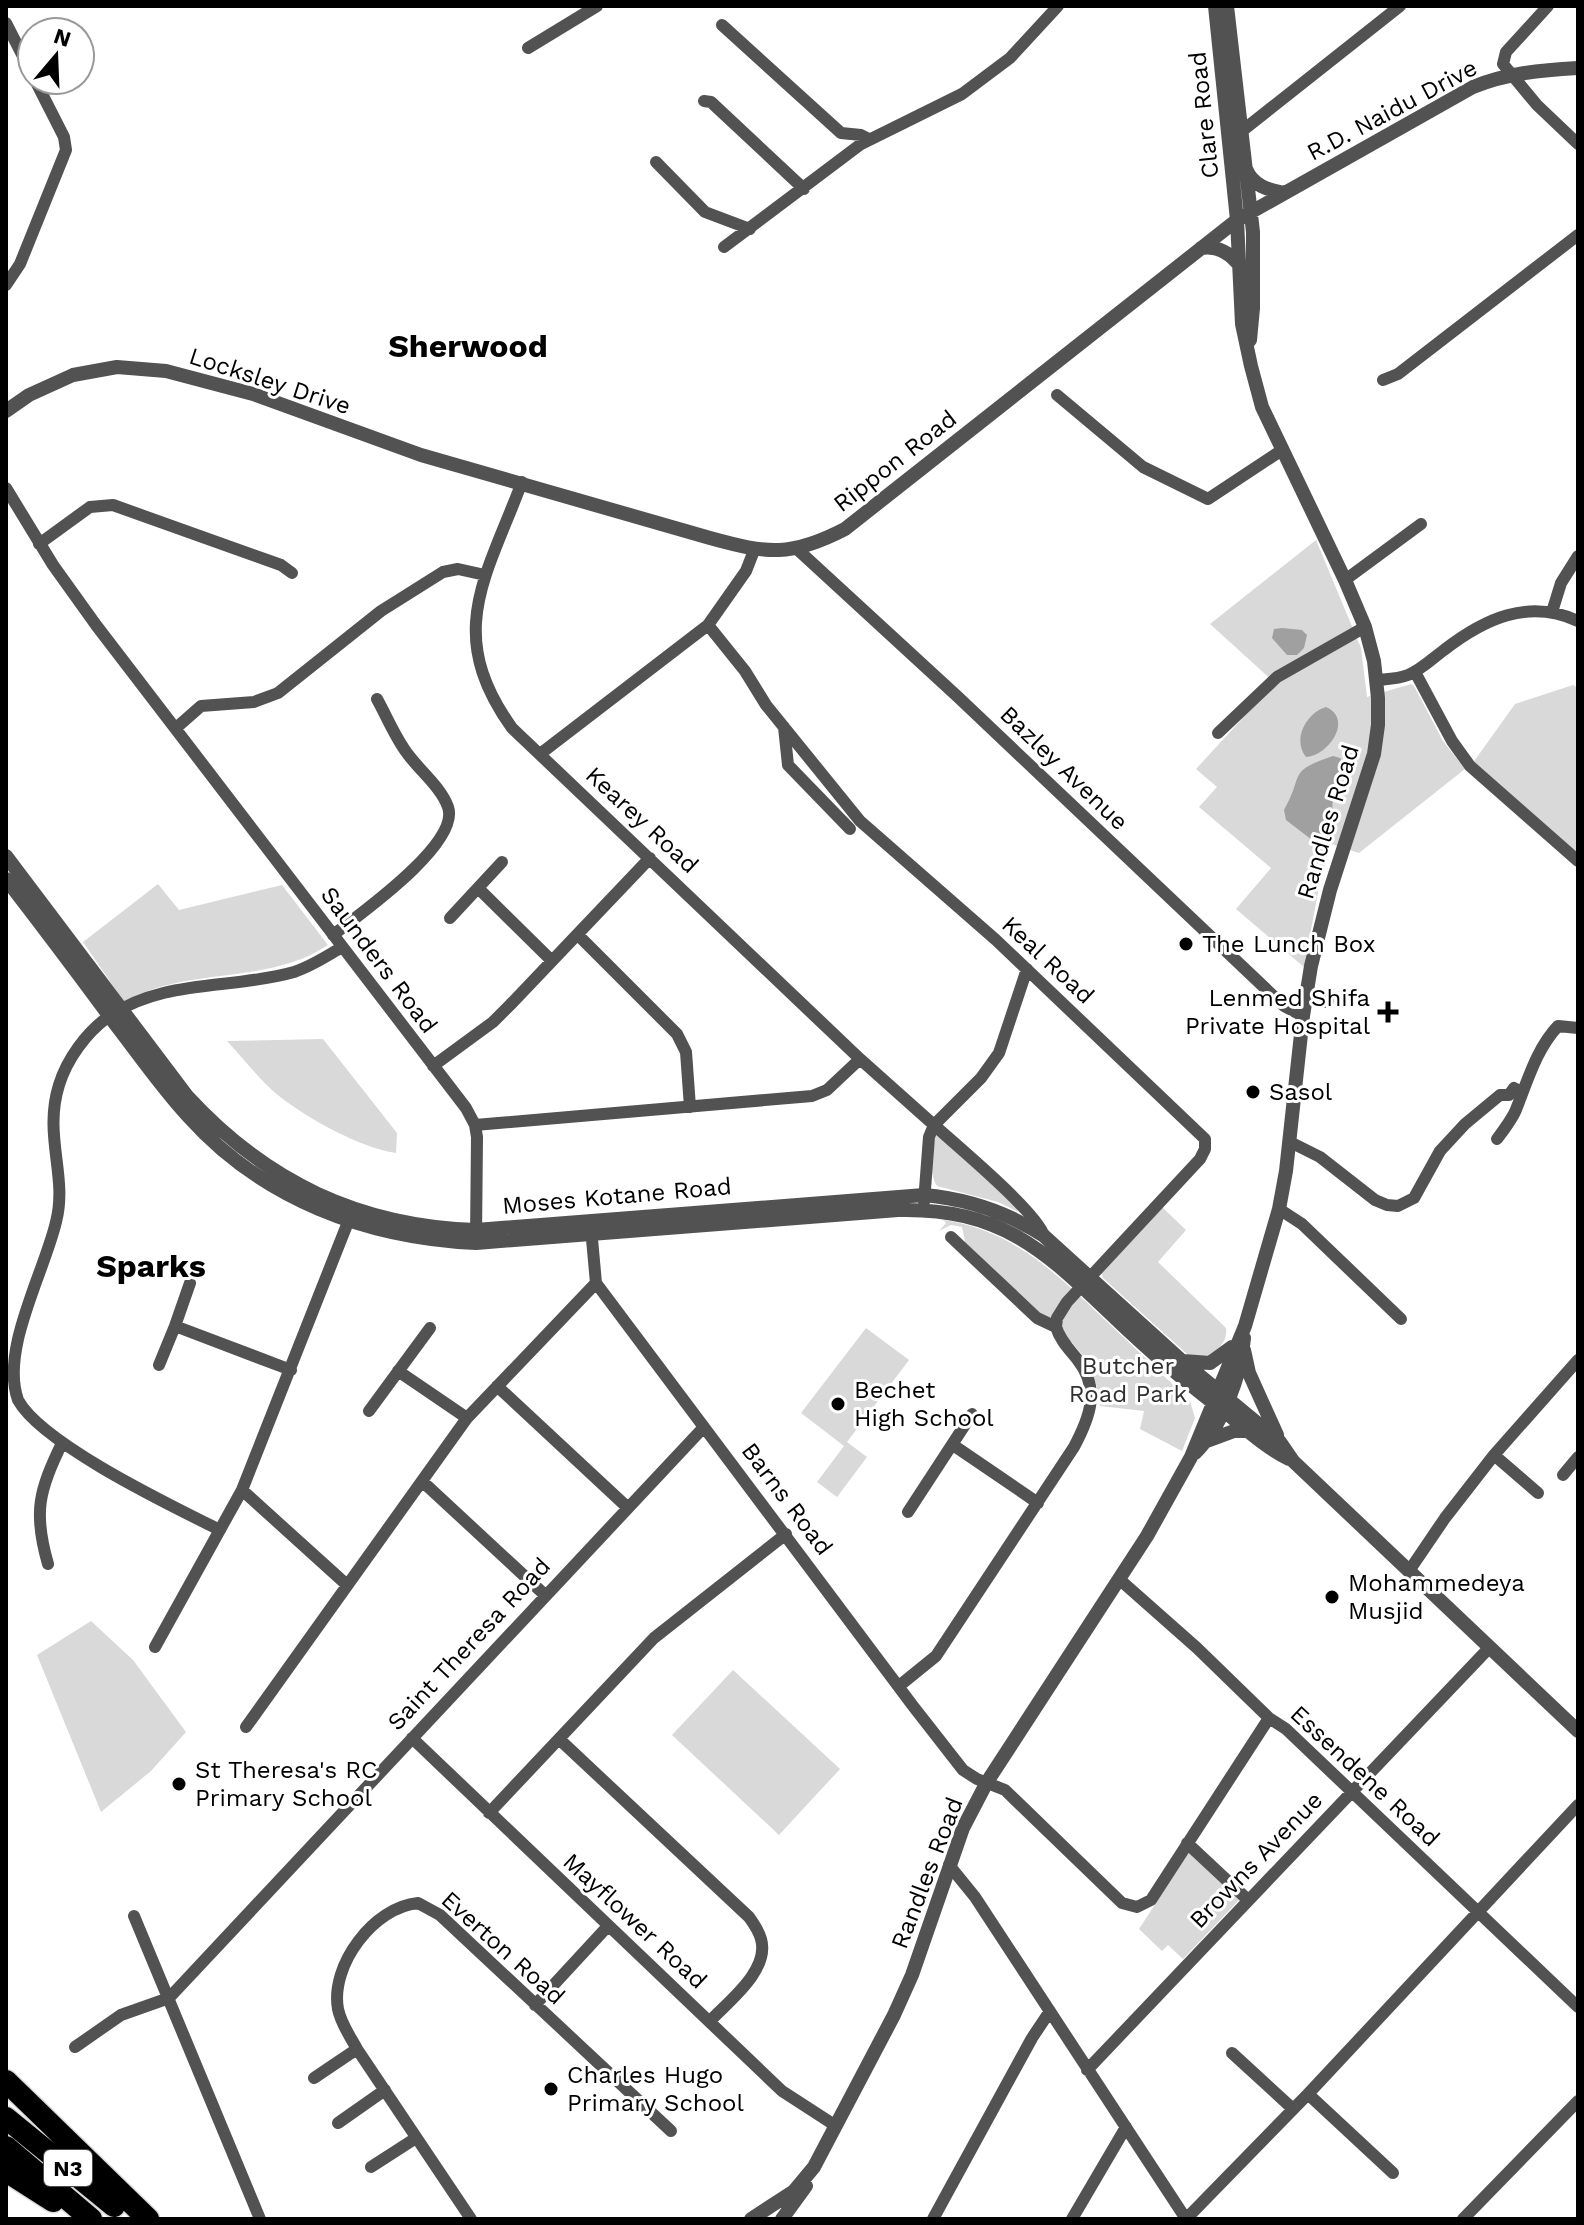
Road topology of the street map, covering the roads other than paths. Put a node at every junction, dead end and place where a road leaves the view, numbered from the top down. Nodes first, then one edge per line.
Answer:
1 (597, 6) edge
2 (1058, 6) edge
3 (1215, 6) edge
4 (1227, 6) edge
5 (1400, 6) edge
6 (1548, 6) edge
7 (6, 23) edge
8 (722, 25) dead end
9 (16, 43) edge
10 (528, 48) dead end
11 (1578, 68) edge
12 (1514, 75) junction
13 (43, 96) edge
14 (704, 101) dead end
15 (1242, 131) junction
16 (869, 139) junction
17 (1578, 144) edge
18 (656, 162) dead end
19 (1245, 164) junction
20 (804, 189) junction
21 (1285, 193) junction
22 (1251, 212) junction
23 (1237, 220) junction
24 (750, 229) junction
25 (1578, 235) edge
26 (724, 247) dead end
27 (1201, 248) junction
28 (1241, 266) junction
29 (6, 285) edge
30 (1248, 348) junction
31 (1383, 380) dead end
32 (1057, 395) dead end
33 (6, 411) edge
34 (1282, 450) junction
35 (522, 482) junction
36 (6, 488) edge
37 (1421, 524) dead end
38 (39, 544) junction
39 (755, 548) junction
40 (797, 549) junction
41 (1578, 556) edge
42 (292, 573) dead end
43 (485, 575) junction
44 (1345, 580) junction
45 (1552, 612) junction
46 (1578, 621) edge
47 (708, 625) junction
48 (1365, 627) junction
49 (1415, 672) junction
50 (1377, 680) junction
51 (377, 699) dead end
52 (784, 727) junction
53 (176, 728) junction
54 (1218, 733) dead end
55 (540, 754) junction
56 (850, 829) dead end
57 (650, 858) junction
58 (1578, 861) edge
59 (502, 862) dead end
60 (8, 870) edge
61 (479, 889) junction
62 (450, 918) dead end
63 (333, 935) junction
64 (578, 935) junction
65 (342, 947) junction
66 (552, 961) junction
67 (1027, 969) junction
68 (1327, 1001) dead end
69 (1304, 1009) junction
70 (116, 1013) junction
71 (1578, 1028) edge
72 (860, 1059) junction
73 (433, 1066) junction
74 (1522, 1092) junction
75 (690, 1107) junction
76 (475, 1125) junction
77 (934, 1125) junction
78 (1497, 1139) dead end
79 (1290, 1142) junction
80 (924, 1202) junction
81 (1279, 1209) junction
82 (351, 1215) junction
83 (591, 1228) junction
84 (476, 1236) junction
85 (1044, 1236) junction
86 (951, 1237) dead end
87 (1086, 1282) junction
88 (190, 1283) dead end
89 (596, 1283) junction
90 (1401, 1319) dead end
91 (175, 1326) junction
92 (1056, 1327) junction
93 (430, 1328) dead end
94 (1239, 1345) junction
95 (1578, 1360) edge
96 (1182, 1361) junction
97 (159, 1365) dead end
98 (291, 1370) junction
99 (398, 1371) junction
100 (497, 1386) junction
101 (1220, 1400) junction
102 (369, 1411) dead end
103 (972, 1414) dead end
104 (467, 1418) junction
105 (704, 1427) junction
106 (1248, 1431) junction
107 (1206, 1441) junction
108 (1280, 1442) junction
109 (62, 1443) junction
110 (953, 1445) junction
111 (1494, 1455) junction
112 (1191, 1457) junction
113 (1578, 1457) edge
114 (1293, 1461) junction
115 (1563, 1475) dead end
116 (423, 1482) junction
117 (242, 1490) junction
118 (1538, 1493) dead end
119 (1038, 1503) junction
120 (627, 1507) junction
121 (908, 1512) dead end
122 (220, 1530) junction
123 (786, 1534) junction
124 (48, 1564) dead end
125 (1409, 1571) junction
126 (1119, 1579) junction
127 (347, 1585) junction
128 (545, 1595) junction
129 (155, 1647) dead end
130 (1490, 1647) junction
131 (899, 1686) junction
132 (1269, 1718) junction
133 (246, 1727) dead end
134 (1578, 1731) edge
135 (412, 1738) junction
136 (559, 1739) junction
137 (987, 1782) junction
138 (1352, 1791) junction
139 (1578, 1805) edge
140 (489, 1813) junction
141 (1187, 1843) junction
142 (949, 1865) junction
143 (1248, 1900) junction
144 (1479, 1912) junction
145 (134, 1916) dead end
146 (608, 1926) junction
147 (169, 1998) junction
148 (535, 2005) junction
149 (1578, 2007) edge
150 (1050, 2011) junction
151 (710, 2021) junction
152 (75, 2047) dead end
153 (357, 2049) junction
154 (1232, 2053) dead end
155 (1087, 2070) junction
156 (314, 2078) dead end
157 (6, 2081) edge
158 (385, 2090) junction
159 (1308, 2094) junction
160 (1578, 2101) edge
161 (1293, 2109) junction
162 (6, 2118) edge
163 (338, 2123) dead end
164 (836, 2126) junction
165 (1126, 2127) junction
166 (671, 2131) dead end
167 (416, 2138) junction
168 (6, 2147) edge
169 (371, 2167) dead end
170 (814, 2167) junction
171 (6, 2171) edge
172 (1393, 2173) dead end
173 (761, 2216) edge
174 (81, 2219) edge
175 (91, 2219) edge
176 (129, 2219) edge
177 (148, 2219) edge
178 (260, 2219) edge
179 (471, 2219) edge
180 (782, 2219) edge
181 (933, 2219) edge
182 (1072, 2219) edge
183 (1186, 2219) edge
184 (1463, 2219) edge

1 - 10 street
2 - 16 street
3 - 23 street, Clare Road
4 - 15 street, Clare Road
5 - 15 street
6 - 12 street
7 - 9 street
8 - 16 street
11 - 12 street, R.D. Naidu Drive
12 - 17 street
12 - 21 street, R.D. Naidu Drive
13 - 29 street
14 - 20 street
15 - 19 street, Clare Road
16 - 20 street
18 - 24 street
19 - 21 street
19 - 22 street, Clare Road
20 - 24 street
21 - 22 street, R.D. Naidu Drive
22 - 23 street, R.D. Naidu Drive
22 - 30 street, Randles Road
23 - 27 street, Rippon Road
23 - 28 street, Randles Road
24 - 26 street
25 - 31 street
27 - 28 street
27 - 40 street, Rippon Road
28 - 30 street, Randles Road
30 - 34 street, Randles Road
32 - 34 street
33 - 35 street, Locksley Drive
34 - 44 street, Randles Road
35 - 39 street, Rippon Road
35 - 43 street, Kearey Road
36 - 38 street, Saunders Road
37 - 44 street
38 - 42 street
38 - 53 street, Saunders Road
39 - 40 street, Rippon Road
39 - 47 street
40 - 69 street, Bazley Avenue
41 - 45 street
43 - 53 street
43 - 55 street, Kearey Road
44 - 48 street, Randles Road
45 - 46 street
45 - 49 street
47 - 52 street, Keal Road
47 - 55 street
48 - 50 street, Randles Road
48 - 54 street
49 - 50 street
49 - 58 street
50 - 69 street, Randles Road
51 - 63 street
52 - 56 street
52 - 67 street, Keal Road
53 - 63 street, Saunders Road
55 - 57 street, Kearey Road
57 - 64 street
57 - 72 street, Kearey Road
59 - 61 street
60 - 70 street, Moses Kotane Road
61 - 62 street
61 - 66 street
63 - 65 street, Saunders Road
64 - 66 street
64 - 75 street
65 - 70 street
65 - 73 street, Saunders Road
66 - 73 street
67 - 77 street
67 - 87 street, Keal Road
68 - 69 street
69 - 79 street, Randles Road
70 - 82 street, Moses Kotane Road
70 - 109 street
71 - 74 street
72 - 75 street
72 - 77 street, Kearey Road
73 - 76 street, Saunders Road
74 - 78 street
74 - 79 street
75 - 76 street
76 - 84 street
77 - 80 street
77 - 85 street, Kearey Road
79 - 81 street, Randles Road
80 - 83 street, Moses Kotane Road
80 - 85 street, Moses Kotane Road
80 - 87 street, Moses Kotane Road
81 - 90 street
81 - 94 street, Randles Road
82 - 84 street, Moses Kotane Road
82 - 98 street
83 - 84 street, Moses Kotane Road
83 - 89 street
85 - 87 street, Moses Kotane Road
86 - 92 street
87 - 92 street, Keal Road
87 - 96 street, Moses Kotane Road
87 - 101 street, Moses Kotane Road
88 - 91 street
89 - 100 street
89 - 105 street, Barns Road
91 - 97 street
91 - 98 street
92 - 119 street
93 - 99 street
94 - 96 street
94 - 101 street, Randles Road
94 - 108 street
95 - 111 street
96 - 101 street, Moses Kotane Road
98 - 117 street
99 - 102 street
99 - 104 street
100 - 104 street
100 - 120 street
101 - 106 street, Moses Kotane Road
101 - 107 street, Randles Road
101 - 108 street, Moses Kotane Road
101 - 112 street, Randles Road
103 - 110 street
104 - 116 street
105 - 120 street, Saint Theresa Road
105 - 123 street, Barns Road
106 - 107 street
106 - 114 street, Moses Kotane Road
107 - 112 street, Randles Road
108 - 114 street, Moses Kotane Road
109 - 122 street
109 - 124 street
110 - 119 street
110 - 121 street
111 - 118 street
111 - 125 street
112 - 126 street, Randles Road
113 - 115 street
114 - 125 street, Moses Kotane Road
116 - 127 street
116 - 128 street
117 - 122 street
117 - 127 street
119 - 131 street
120 - 128 street, Saint Theresa Road
122 - 129 street
123 - 131 street, Barns Road
123 - 136 street
125 - 130 street, Moses Kotane Road
126 - 132 street, Essendene Road
126 - 137 street, Randles Road
127 - 133 street
128 - 135 street, Saint Theresa Road
130 - 134 street, Moses Kotane Road
130 - 138 street, Browns Avenue
131 - 137 street, Barns Road
132 - 138 street, Essendene Road
132 - 141 street
135 - 140 street, Mayflower Road
135 - 147 street, Saint Theresa Road
136 - 140 street
136 - 151 street
137 - 141 street, Barns Road
137 - 142 street, Randles Road
138 - 143 street, Browns Avenue
138 - 144 street, Essendene Road
139 - 144 street
140 - 146 street, Mayflower Road
141 - 143 street
142 - 150 street
142 - 164 street, Randles Road
143 - 155 street, Browns Avenue
144 - 149 street, Essendene Road
144 - 159 street
145 - 147 street
146 - 148 street
146 - 151 street, Mayflower Road
147 - 152 street
147 - 178 street
148 - 153 street, Everton Road
148 - 166 street, Everton Road
150 - 155 street
150 - 181 street
151 - 164 street, Mayflower Road
153 - 156 street
153 - 158 street, Everton Road
154 - 161 street
155 - 165 street
157 - 177 highway
158 - 163 street
158 - 167 street, Everton Road
159 - 161 street
159 - 172 street
160 - 184 street
161 - 183 street
162 - 176 highway, N3
164 - 170 street, Randles Road
165 - 182 street
165 - 183 street
167 - 169 street
167 - 179 street, Everton Road
168 - 175 highway, N3
170 - 173 street, Randles Road
170 - 180 street
171 - 174 highway

